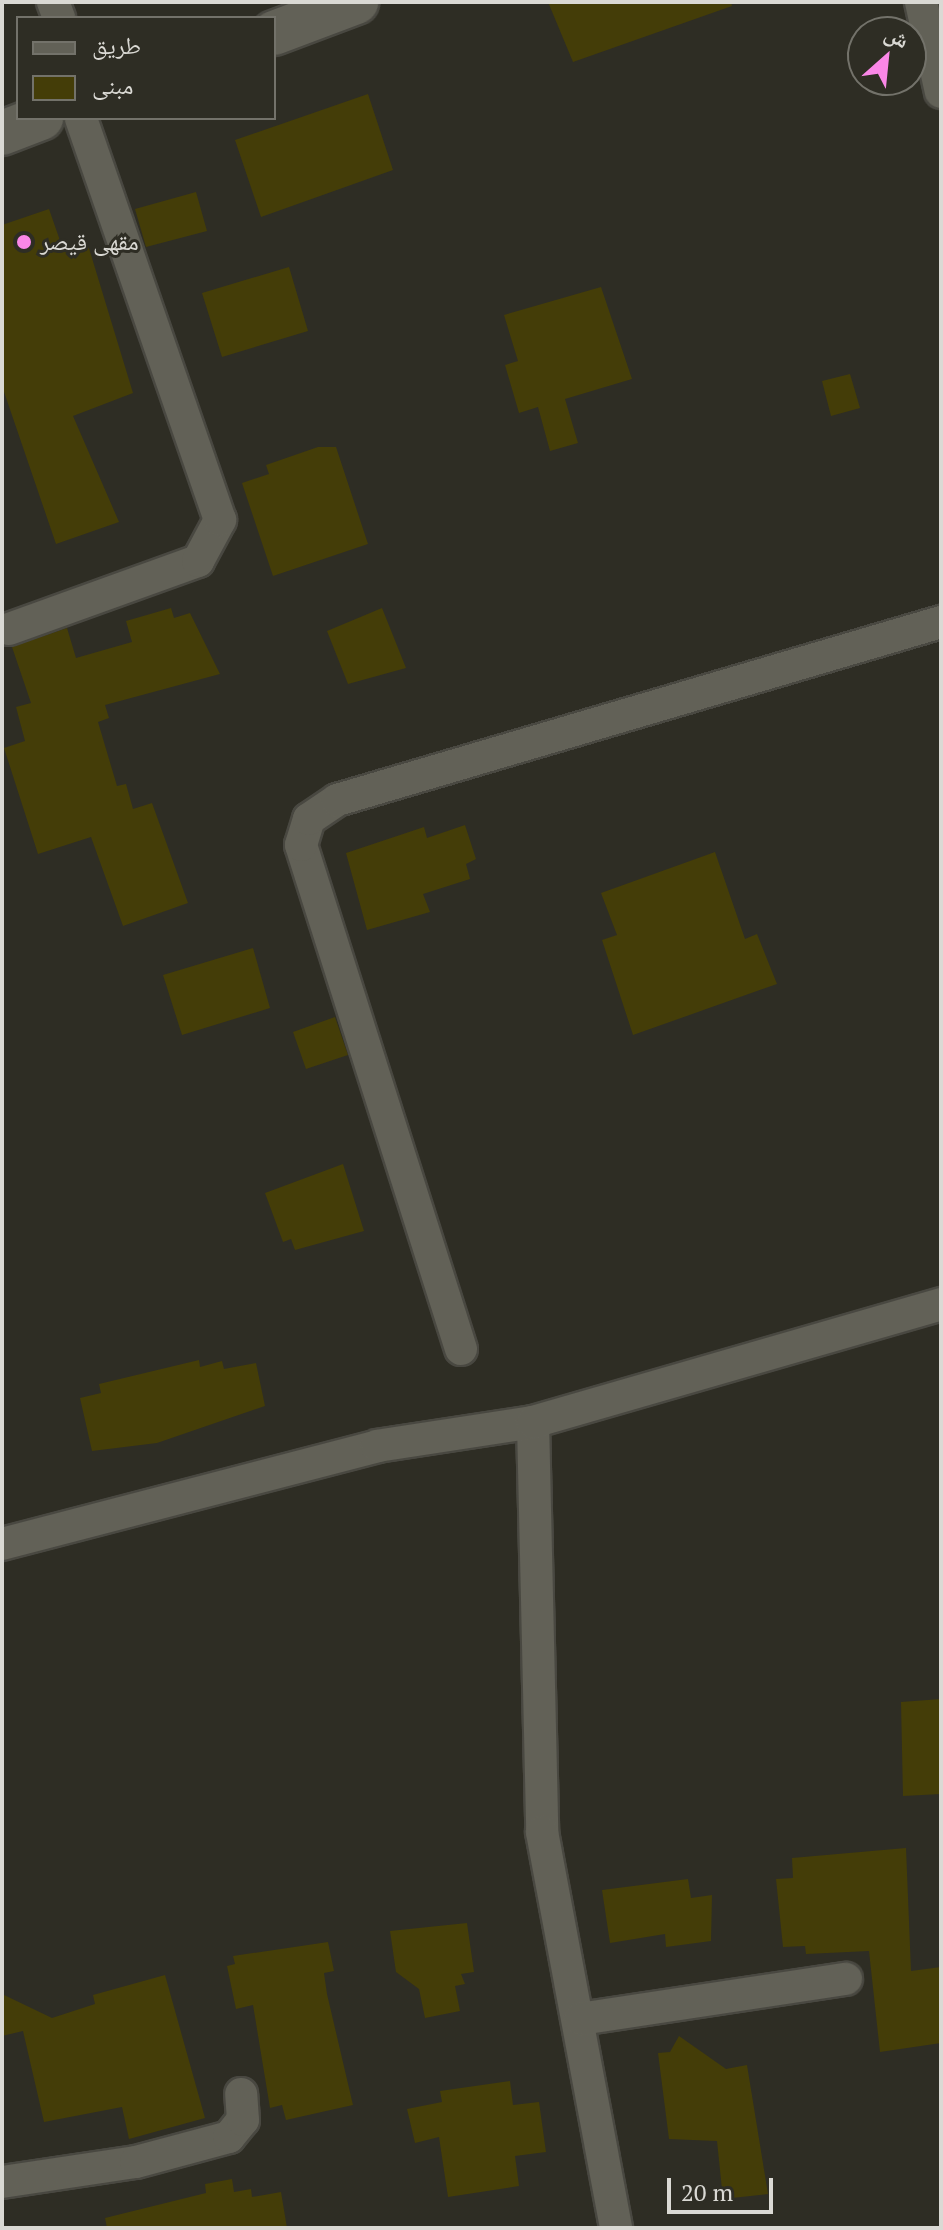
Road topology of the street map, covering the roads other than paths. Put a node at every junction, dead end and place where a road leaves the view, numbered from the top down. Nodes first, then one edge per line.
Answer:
1 (356, 2) edge
2 (921, 2) edge
3 (276, 32) edge
4 (941, 92) edge
5 (36, 120) edge
6 (82, 120) edge
7 (2, 133) edge
8 (941, 622) edge
9 (9, 629) dead end
10 (941, 1304) edge
11 (461, 1349) dead end
12 (533, 1422) junction
13 (2, 1544) edge
14 (846, 1979) dead end
15 (580, 2019) junction
16 (241, 2094) dead end
17 (2, 2182) edge
18 (616, 2228) edge

1 - 3 main road
2 - 4 street
5 - 7 main road
6 - 9 street
8 - 11 street
10 - 12 street
12 - 13 street
12 - 15 street
14 - 15 street
15 - 18 street
16 - 17 street

